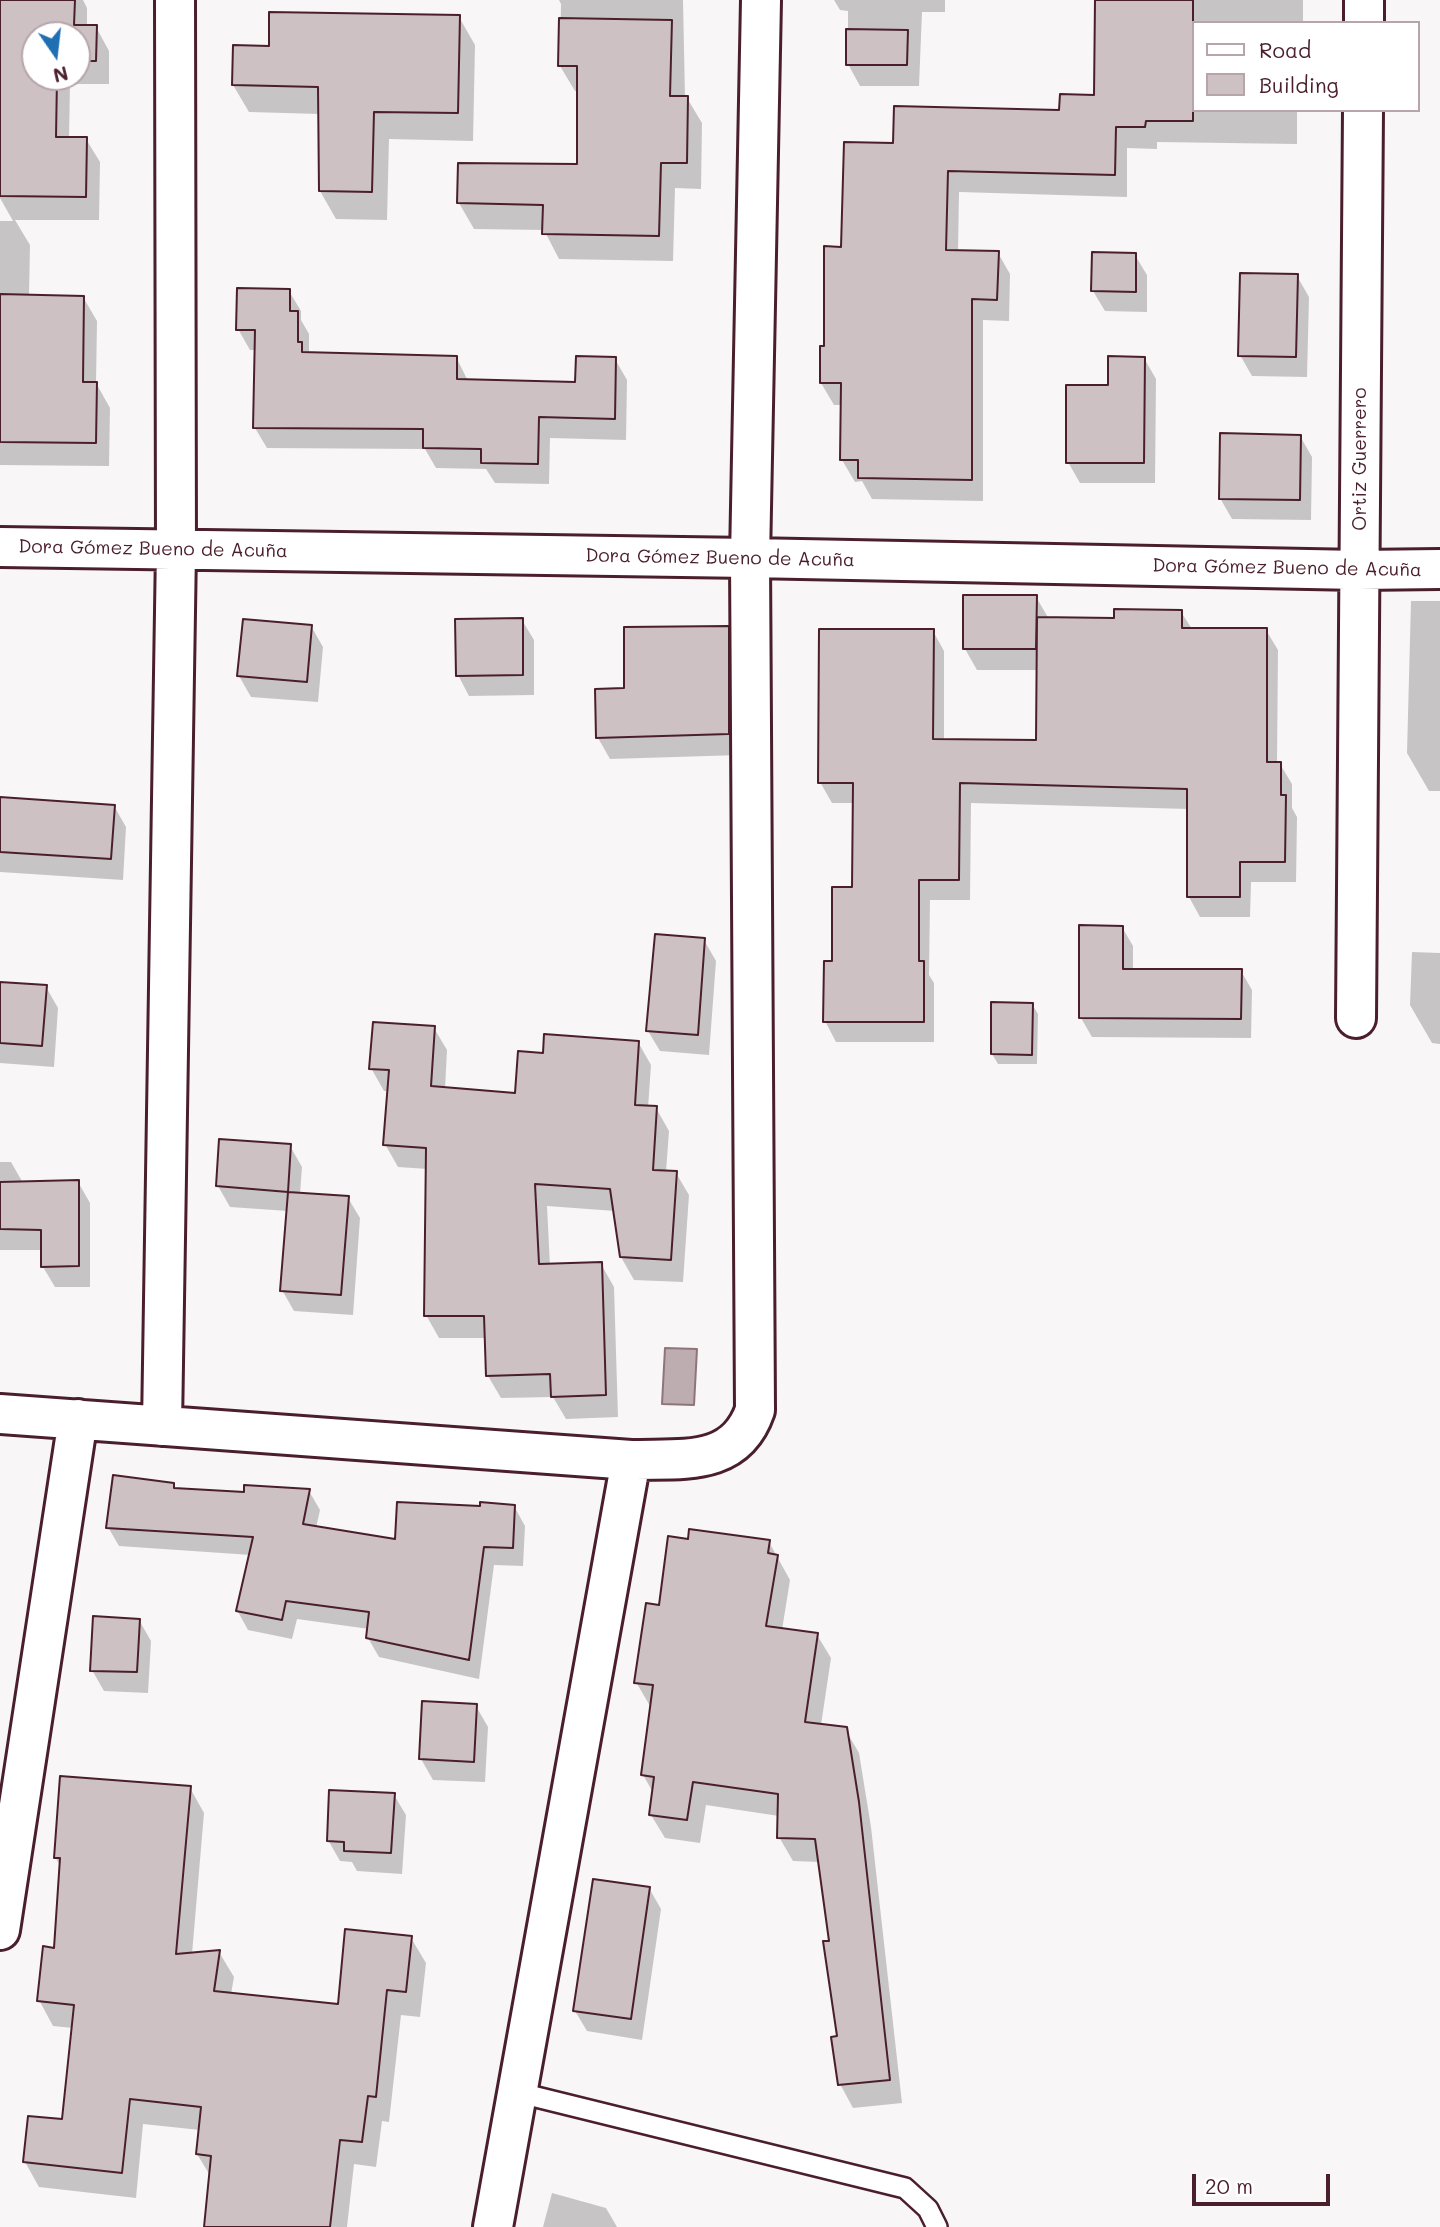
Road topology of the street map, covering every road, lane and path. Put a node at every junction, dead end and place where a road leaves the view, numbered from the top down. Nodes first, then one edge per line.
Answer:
1 (175, 0) edge
2 (761, 0) edge
3 (1364, 0) edge
4 (1364, 21) edge
5 (1363, 112) edge
6 (0, 547) edge
7 (176, 549) junction
8 (750, 558) junction
9 (1440, 569) edge
10 (1359, 570) junction
11 (1356, 1018) dead end
12 (0, 1414) edge
13 (78, 1419) junction
14 (162, 1426) junction
15 (631, 1460) junction
16 (0, 1930) edge
17 (516, 2092) junction
18 (493, 2227) edge
19 (937, 2227) edge

1 - 7 street
2 - 8 street
3 - 4 street
5 - 10 street, Ortiz Guerrero
6 - 7 street, Dora Gómez Bueno de Acuña
7 - 8 street, Dora Gómez Bueno de Acuña
7 - 14 street
8 - 10 street, Dora Gómez Bueno de Acuña
8 - 15 street
9 - 10 street, Dora Gómez Bueno de Acuña
10 - 11 street, Ortiz Guerrero
12 - 13 street
13 - 14 street
13 - 16 street
14 - 15 street
15 - 17 street
17 - 18 street
17 - 19 lane

